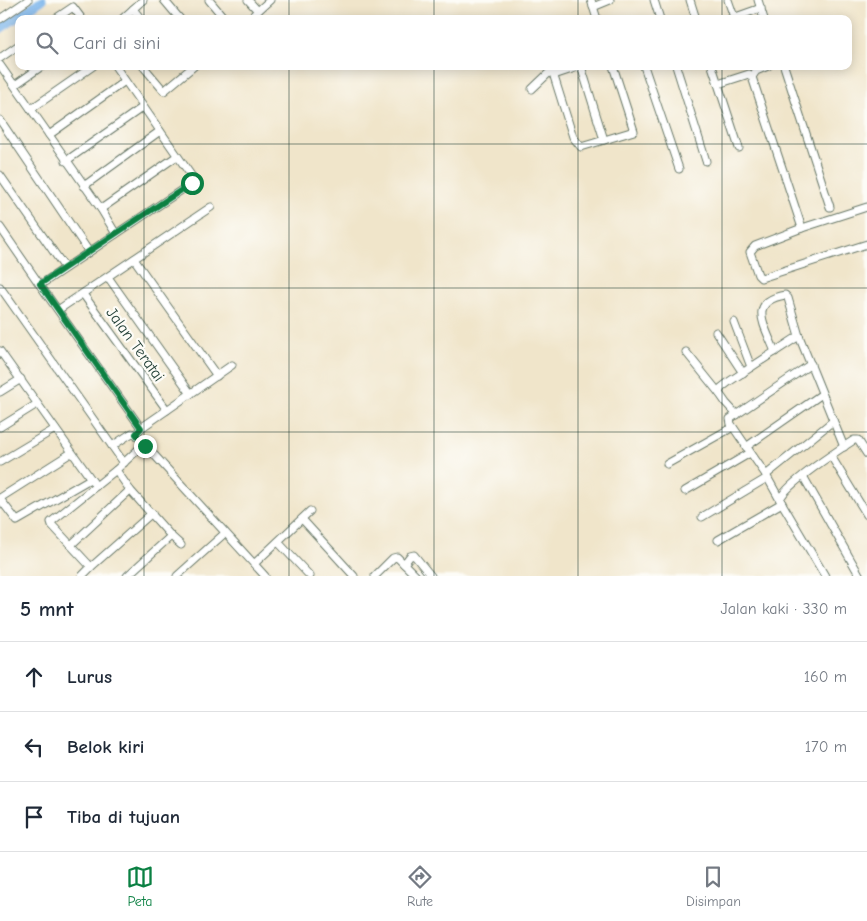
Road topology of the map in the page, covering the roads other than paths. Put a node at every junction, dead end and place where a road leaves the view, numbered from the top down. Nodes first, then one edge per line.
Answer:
1 (28, 0) edge
2 (143, 0) edge
3 (164, 0) edge
4 (209, 0) edge
5 (248, 0) edge
6 (270, 0) edge
7 (610, 0) edge
8 (654, 0) edge
9 (690, 0) edge
10 (728, 0) edge
11 (758, 0) edge
12 (592, 3) edge
13 (761, 8) junction
14 (133, 9) junction
15 (258, 11) junction
16 (61, 15) edge
17 (79, 15) edge
18 (126, 15) edge
19 (138, 15) edge
20 (177, 15) edge
21 (222, 15) edge
22 (254, 15) edge
23 (596, 15) edge
24 (659, 15) edge
25 (695, 15) edge
26 (731, 15) edge
27 (741, 15) edge
28 (763, 15) edge
29 (0, 18) edge
30 (15, 48) edge
31 (0, 58) edge
32 (0, 65) edge
33 (36, 70) edge
34 (87, 70) edge
35 (118, 70) edge
36 (146, 70) edge
37 (183, 70) edge
38 (554, 70) edge
39 (582, 70) edge
40 (614, 70) edge
41 (645, 70) edge
42 (677, 70) edge
43 (713, 70) edge
44 (758, 70) edge
45 (785, 70) edge
46 (752, 77) junction
47 (125, 81) junction
48 (14, 84) junction
49 (718, 84) junction
50 (532, 89) dead end
51 (143, 107) junction
52 (31, 109) junction
53 (0, 120) edge
54 (160, 131) junction
55 (50, 135) junction
56 (604, 140) junction
57 (739, 148) dead end
58 (177, 156) junction
59 (66, 161) junction
60 (706, 161) dead end
61 (679, 169) dead end
62 (0, 175) edge
63 (84, 186) junction
64 (211, 207) dead end
65 (830, 207) dead end
66 (867, 207) edge
67 (101, 210) junction
68 (0, 227) edge
69 (802, 228) junction
70 (116, 234) junction
71 (867, 244) edge
72 (89, 252) junction
73 (134, 259) junction
74 (65, 268) junction
75 (108, 277) junction
76 (40, 284) junction
77 (0, 287) edge
78 (83, 294) junction
79 (58, 310) junction
80 (734, 322) dead end
81 (716, 332) dead end
82 (799, 336) junction
83 (686, 352) dead end
84 (775, 352) junction
85 (0, 353) edge
86 (810, 364) junction
87 (232, 365) dead end
88 (751, 367) junction
89 (742, 372) junction
90 (216, 376) junction
91 (21, 379) junction
92 (0, 392) edge
93 (719, 393) junction
94 (191, 394) junction
95 (822, 394) junction
96 (37, 404) junction
97 (167, 410) junction
98 (737, 415) junction
99 (833, 421) junction
100 (0, 427) edge
101 (733, 427) junction
102 (55, 429) junction
103 (139, 431) junction
104 (865, 445) edge
105 (112, 446) junction
106 (145, 446) junction
107 (844, 447) junction
108 (748, 450) junction
109 (71, 453) junction
110 (867, 454) edge
111 (831, 456) junction
112 (0, 462) edge
113 (124, 463) junction
114 (667, 464) dead end
115 (116, 470) junction
116 (803, 476) junction
117 (766, 477) junction
118 (90, 479) junction
119 (96, 486) junction
120 (130, 490) junction
121 (685, 491) dead end
122 (0, 498) edge
123 (781, 502) junction
124 (310, 511) dead end
125 (152, 513) junction
126 (867, 515) edge
127 (702, 518) dead end
128 (302, 519) junction
129 (224, 533) junction
130 (171, 536) junction
131 (718, 540) dead end
132 (278, 542) junction
133 (181, 545) dead end
134 (71, 546) junction
135 (254, 564) junction
136 (404, 564) junction
137 (91, 567) junction
138 (82, 576) edge
139 (127, 576) edge
140 (177, 576) edge
141 (265, 576) edge
142 (310, 576) edge
143 (354, 576) edge
144 (375, 576) edge
145 (416, 576) edge
146 (431, 576) edge
147 (824, 576) edge
148 (860, 576) edge

1 - 29 street
2 - 14 street
3 - 20 street
4 - 21 street
5 - 15 street
6 - 15 street
7 - 12 street
8 - 24 street
9 - 25 street
10 - 26 street
11 - 13 street
12 - 23 street
13 - 27 street
13 - 28 street
14 - 18 street
14 - 19 street
15 - 22 street
16 - 17 street
30 - 31 street
32 - 48 street
33 - 48 street
34 - 52 street
35 - 47 street
36 - 37 street
38 - 50 street
38 - 56 street
39 - 56 street
40 - 56 street
41 - 61 street
42 - 60 street
43 - 49 street
44 - 46 street
45 - 65 street
46 - 49 street
46 - 69 street
47 - 51 street
47 - 55 street
48 - 52 street
49 - 57 street
51 - 54 street
51 - 59 street
52 - 55 street
53 - 72 street
54 - 58 street
54 - 63 street
55 - 59 street
58 - 67 street
58 - 70 street
59 - 63 street
62 - 74 street
63 - 67 street
64 - 73 street
66 - 69 street
67 - 70 street
68 - 76 street
69 - 71 street
70 - 72 street
72 - 74 street
73 - 75 street
73 - 90 street
74 - 76 street
75 - 78 street
75 - 94 street
76 - 79 street
77 - 105 street
78 - 79 street
78 - 97 street, Jalan Teratai
79 - 103 street
80 - 88 street
81 - 89 street
82 - 84 street
82 - 84 street
82 - 86 street
83 - 93 street
84 - 88 street
85 - 91 street
86 - 95 street
86 - 98 street
87 - 90 street
88 - 89 street
89 - 93 street
90 - 94 street
91 - 92 street
91 - 96 street
93 - 98 street
94 - 97 street
95 - 99 street
95 - 108 street
96 - 100 street
96 - 102 street
97 - 103 street
98 - 101 street
99 - 107 street
99 - 117 street
101 - 108 street
101 - 114 street
102 - 109 street
102 - 112 street
103 - 105 street
103 - 106 street
104 - 107 street
104 - 110 street
105 - 113 street
106 - 113 street
106 - 129 street
107 - 111 street
108 - 117 street
108 - 121 street
109 - 118 street
109 - 122 street
111 - 116 street
111 - 126 street
113 - 115 street
115 - 119 street
115 - 120 street
116 - 123 street
116 - 148 street
117 - 123 street
117 - 127 street
118 - 119 street
118 - 122 street
119 - 134 street
120 - 125 street
120 - 134 street
123 - 131 street
123 - 147 street
124 - 128 street
125 - 130 street
125 - 137 street
128 - 132 street
128 - 143 street
129 - 135 street
129 - 140 street
130 - 133 street
130 - 139 street
132 - 135 street
132 - 142 street
134 - 137 street
135 - 141 street
136 - 144 street
136 - 145 street
136 - 146 street
137 - 138 street

